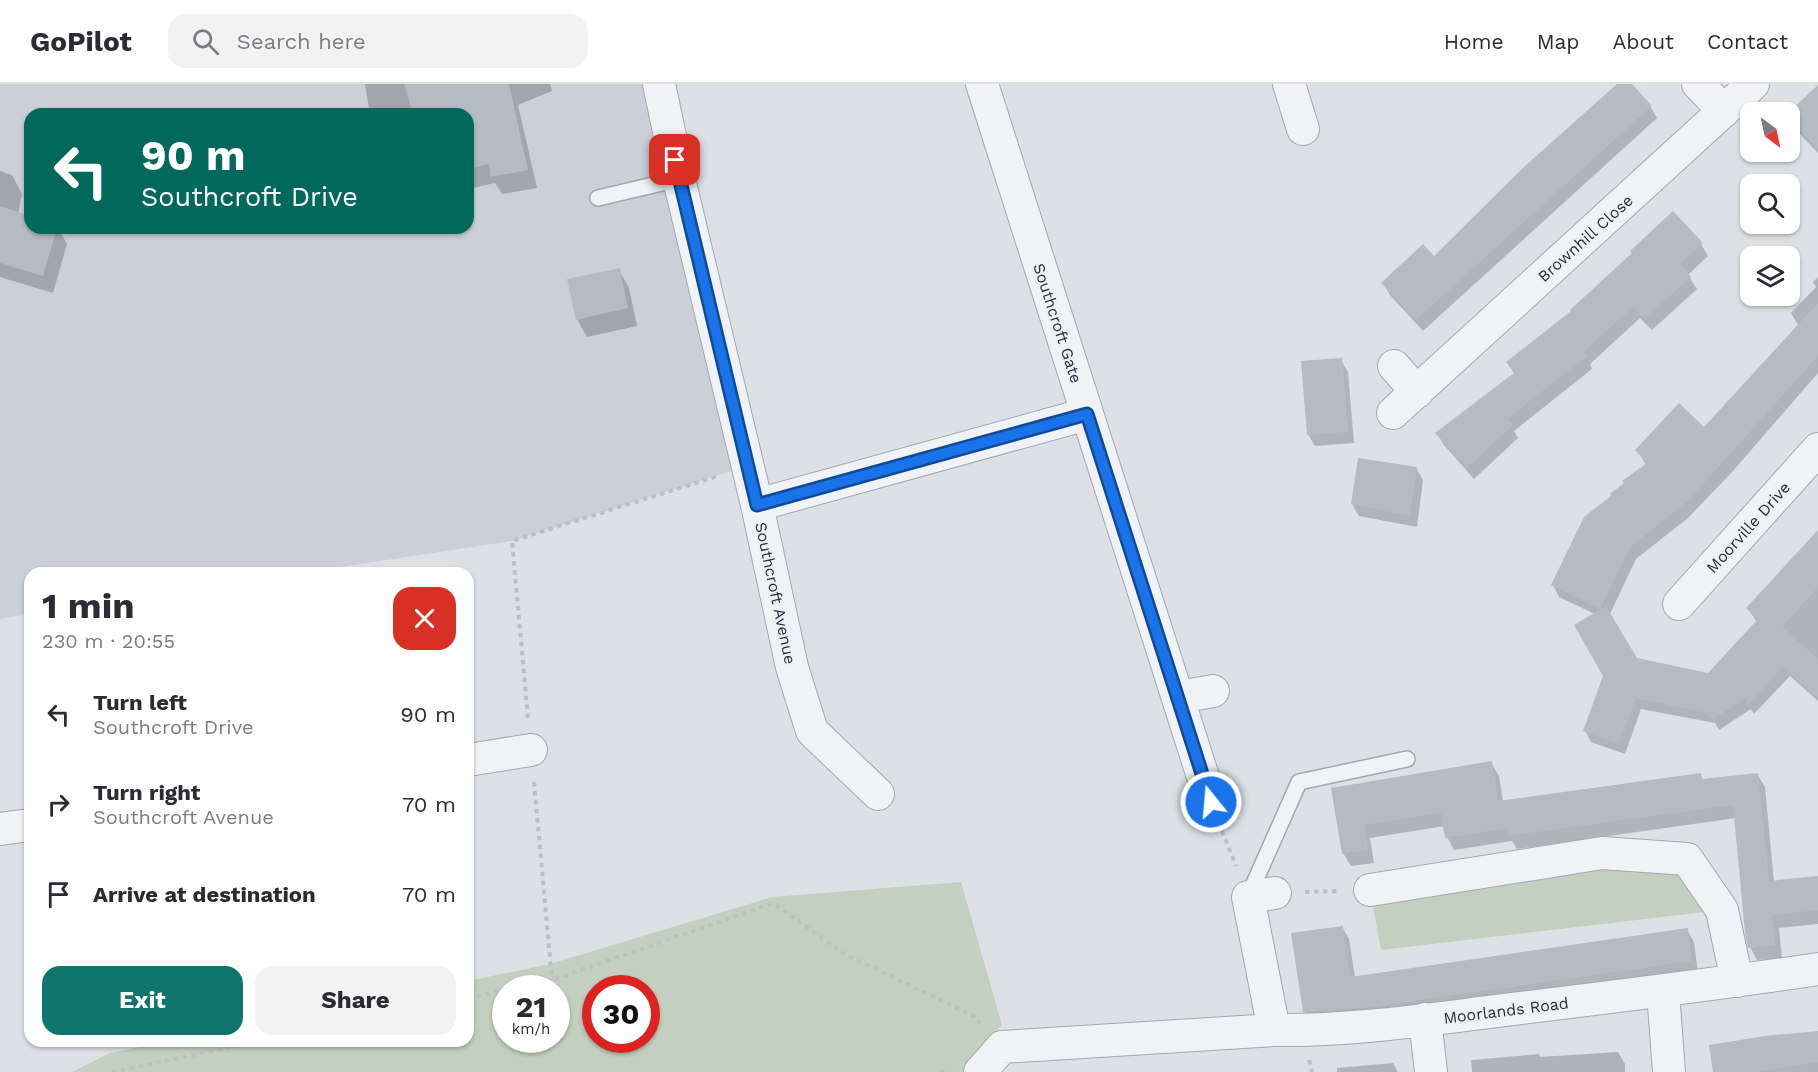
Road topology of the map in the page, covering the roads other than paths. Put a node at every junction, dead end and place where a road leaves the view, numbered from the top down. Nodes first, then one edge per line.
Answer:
1 (659, 84) edge
2 (982, 84) edge
3 (1289, 84) edge
4 (1698, 84) edge
5 (1753, 84) edge
6 (1725, 111) junction
7 (1303, 129) dead end
8 (679, 179) junction
9 (598, 198) dead end
10 (1395, 366) dead end
11 (1417, 392) junction
12 (1394, 413) dead end
13 (1087, 414) junction
14 (1818, 449) edge
15 (757, 505) junction
16 (1679, 604) dead end
17 (1213, 691) dead end
18 (1179, 697) junction
19 (531, 750) road end
20 (474, 759) edge
21 (1407, 759) dead end
22 (881, 794) dead end
23 (1211, 802) road end
24 (24, 826) edge
25 (0, 829) edge
26 (1370, 890) road end
27 (1262, 895) joint
28 (1818, 969) edge
29 (1737, 981) junction
30 (1663, 992) junction
31 (1425, 1019) junction
32 (1274, 1030) junction
33 (980, 1072) edge
34 (1431, 1072) edge
35 (1669, 1072) edge

1 - 8 street, Southcroft Avenue
2 - 13 street, Southcroft Gate
3 - 7 street
4 - 6 street
5 - 6 street, Brownhill Close
6 - 11 street, Brownhill Close
8 - 9 lane
8 - 15 street, Southcroft Avenue
10 - 11 street
11 - 12 street, Brownhill Close
13 - 15 street
13 - 18 street, Southcroft Gate
14 - 16 street, Moorville Drive
15 - 22 street, Southcroft Avenue
17 - 18 street
18 - 23 street, Southcroft Gate
19 - 20 street
21 - 27 lane
24 - 25 street
26 - 29 street
27 - 32 street
28 - 29 street, Moorlands Road
29 - 30 street, Moorlands Road
30 - 31 street, Moorlands Road
30 - 35 street
31 - 32 street, Moorlands Road
31 - 34 street
32 - 33 street, Moorlands Road

